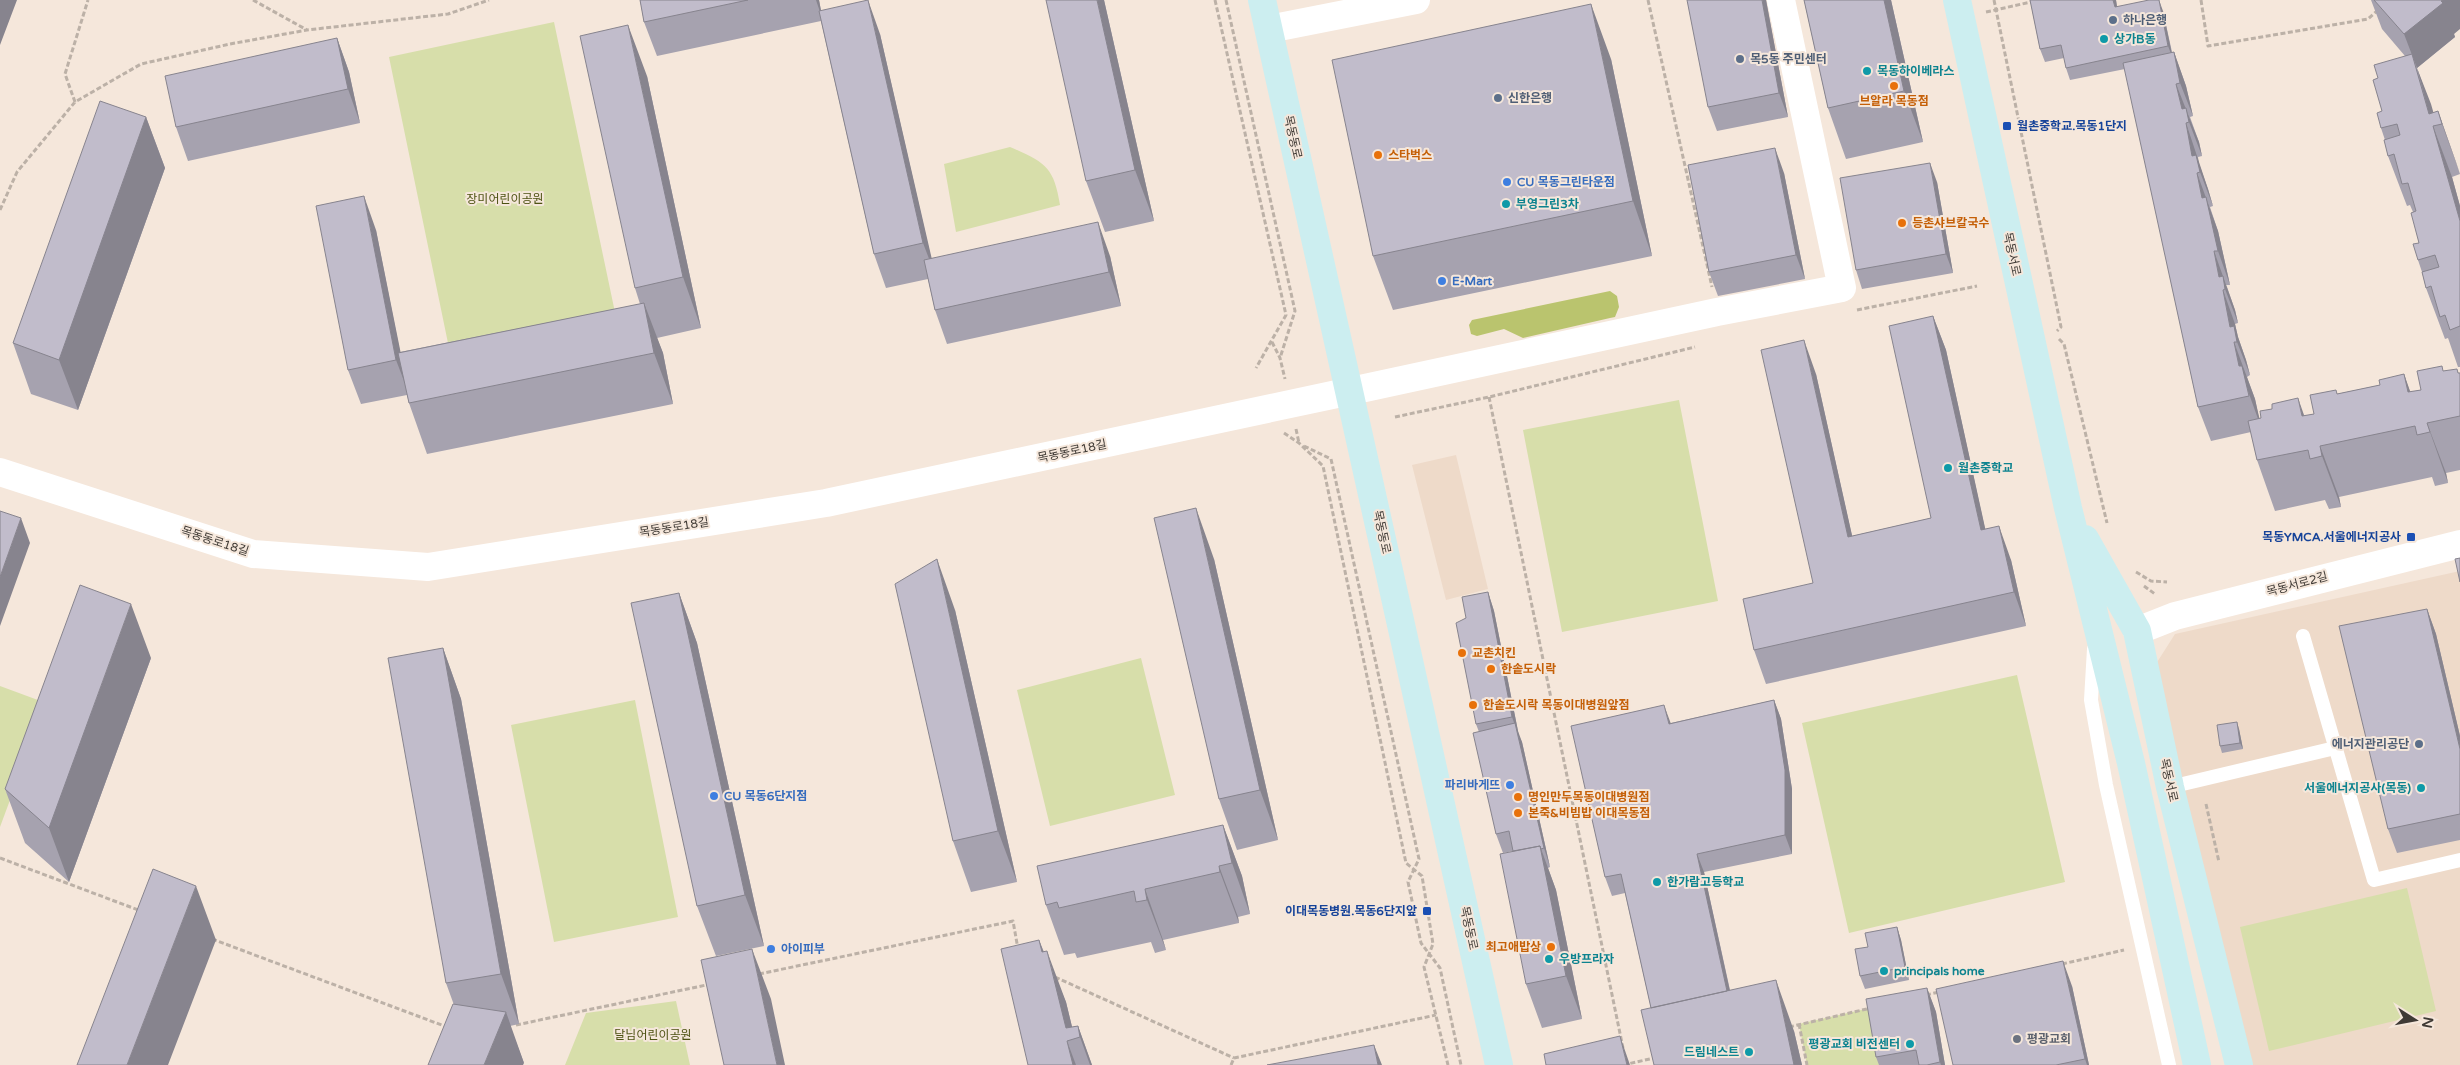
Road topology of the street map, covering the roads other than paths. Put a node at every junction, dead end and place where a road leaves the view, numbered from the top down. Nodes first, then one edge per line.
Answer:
1 (1262, 0) edge
2 (1416, 0) edge
3 (1781, 0) edge
4 (1956, 0) edge
5 (1269, 29) junction
6 (1351, 391) junction
7 (0, 472) edge
8 (2068, 508) junction
9 (2460, 544) edge
10 (2096, 622) junction
11 (2137, 631) junction
12 (2303, 636) dead end
13 (2335, 748) junction
14 (2170, 787) junction
15 (2460, 860) edge
16 (1499, 1065) edge
17 (2169, 1065) edge
18 (2196, 1065) edge
19 (2240, 1065) edge

1 - 5 main road, 목동동로
2 - 5 street
3 - 6 street, 목동동로18길
4 - 8 main road, 목동서로
5 - 6 main road, 목동동로
6 - 7 street, 목동동로18길
6 - 16 main road, 목동동로
8 - 10 main road, 목동서로
8 - 11 main road, 목동서로
9 - 11 street, 목동서로2길
10 - 17 lane
10 - 18 main road, 목동서로
11 - 14 main road, 목동서로
12 - 13 lane
13 - 14 lane
13 - 15 lane
14 - 19 main road, 목동서로

